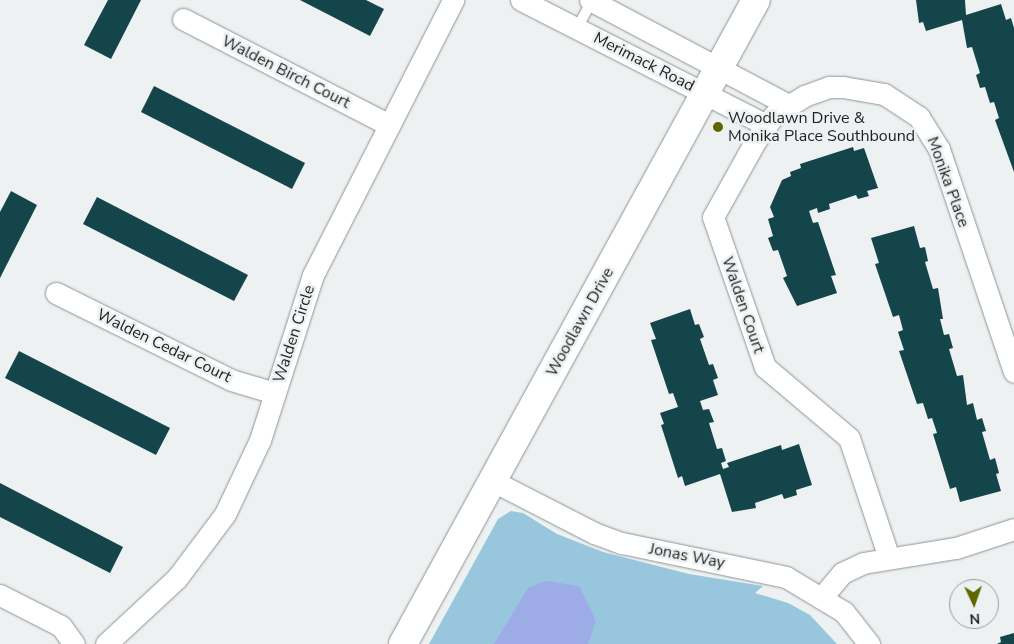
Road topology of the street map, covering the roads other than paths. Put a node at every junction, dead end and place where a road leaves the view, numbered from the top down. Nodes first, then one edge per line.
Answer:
1 (453, 0) edge
2 (521, 0) edge
3 (591, 0) edge
4 (756, 0) edge
5 (183, 19) dead end
6 (577, 28) junction
7 (718, 69) junction
8 (705, 94) junction
9 (776, 115) junction
10 (389, 125) junction
11 (56, 293) dead end
12 (1014, 372) edge
13 (275, 393) junction
14 (493, 481) junction
15 (1014, 529) edge
16 (889, 558) junction
17 (0, 595) edge
18 (822, 597) junction
19 (74, 644) edge
20 (106, 644) edge
21 (403, 644) edge
22 (870, 644) edge

1 - 10 street, Walden Circle
2 - 6 street, Merimack Road
3 - 6 lane
3 - 7 street, Merimack Road
4 - 7 main road, Woodlawn Drive
5 - 10 street, Walden Birch Court
6 - 8 street, Merimack Road
7 - 8 main road, Woodlawn Drive
7 - 9 street, Merimack Road
8 - 9 street, Merimack Road
8 - 14 main road, Woodlawn Drive
9 - 12 street, Monika Place
9 - 16 street, Walden Court
10 - 13 street, Walden Circle
11 - 13 street, Walden Cedar Court
13 - 20 street, Walden Circle
14 - 18 street, Jonas Way
14 - 21 main road, Woodlawn Drive
15 - 16 street
16 - 18 street
17 - 19 street
18 - 22 street, Jonas Way

